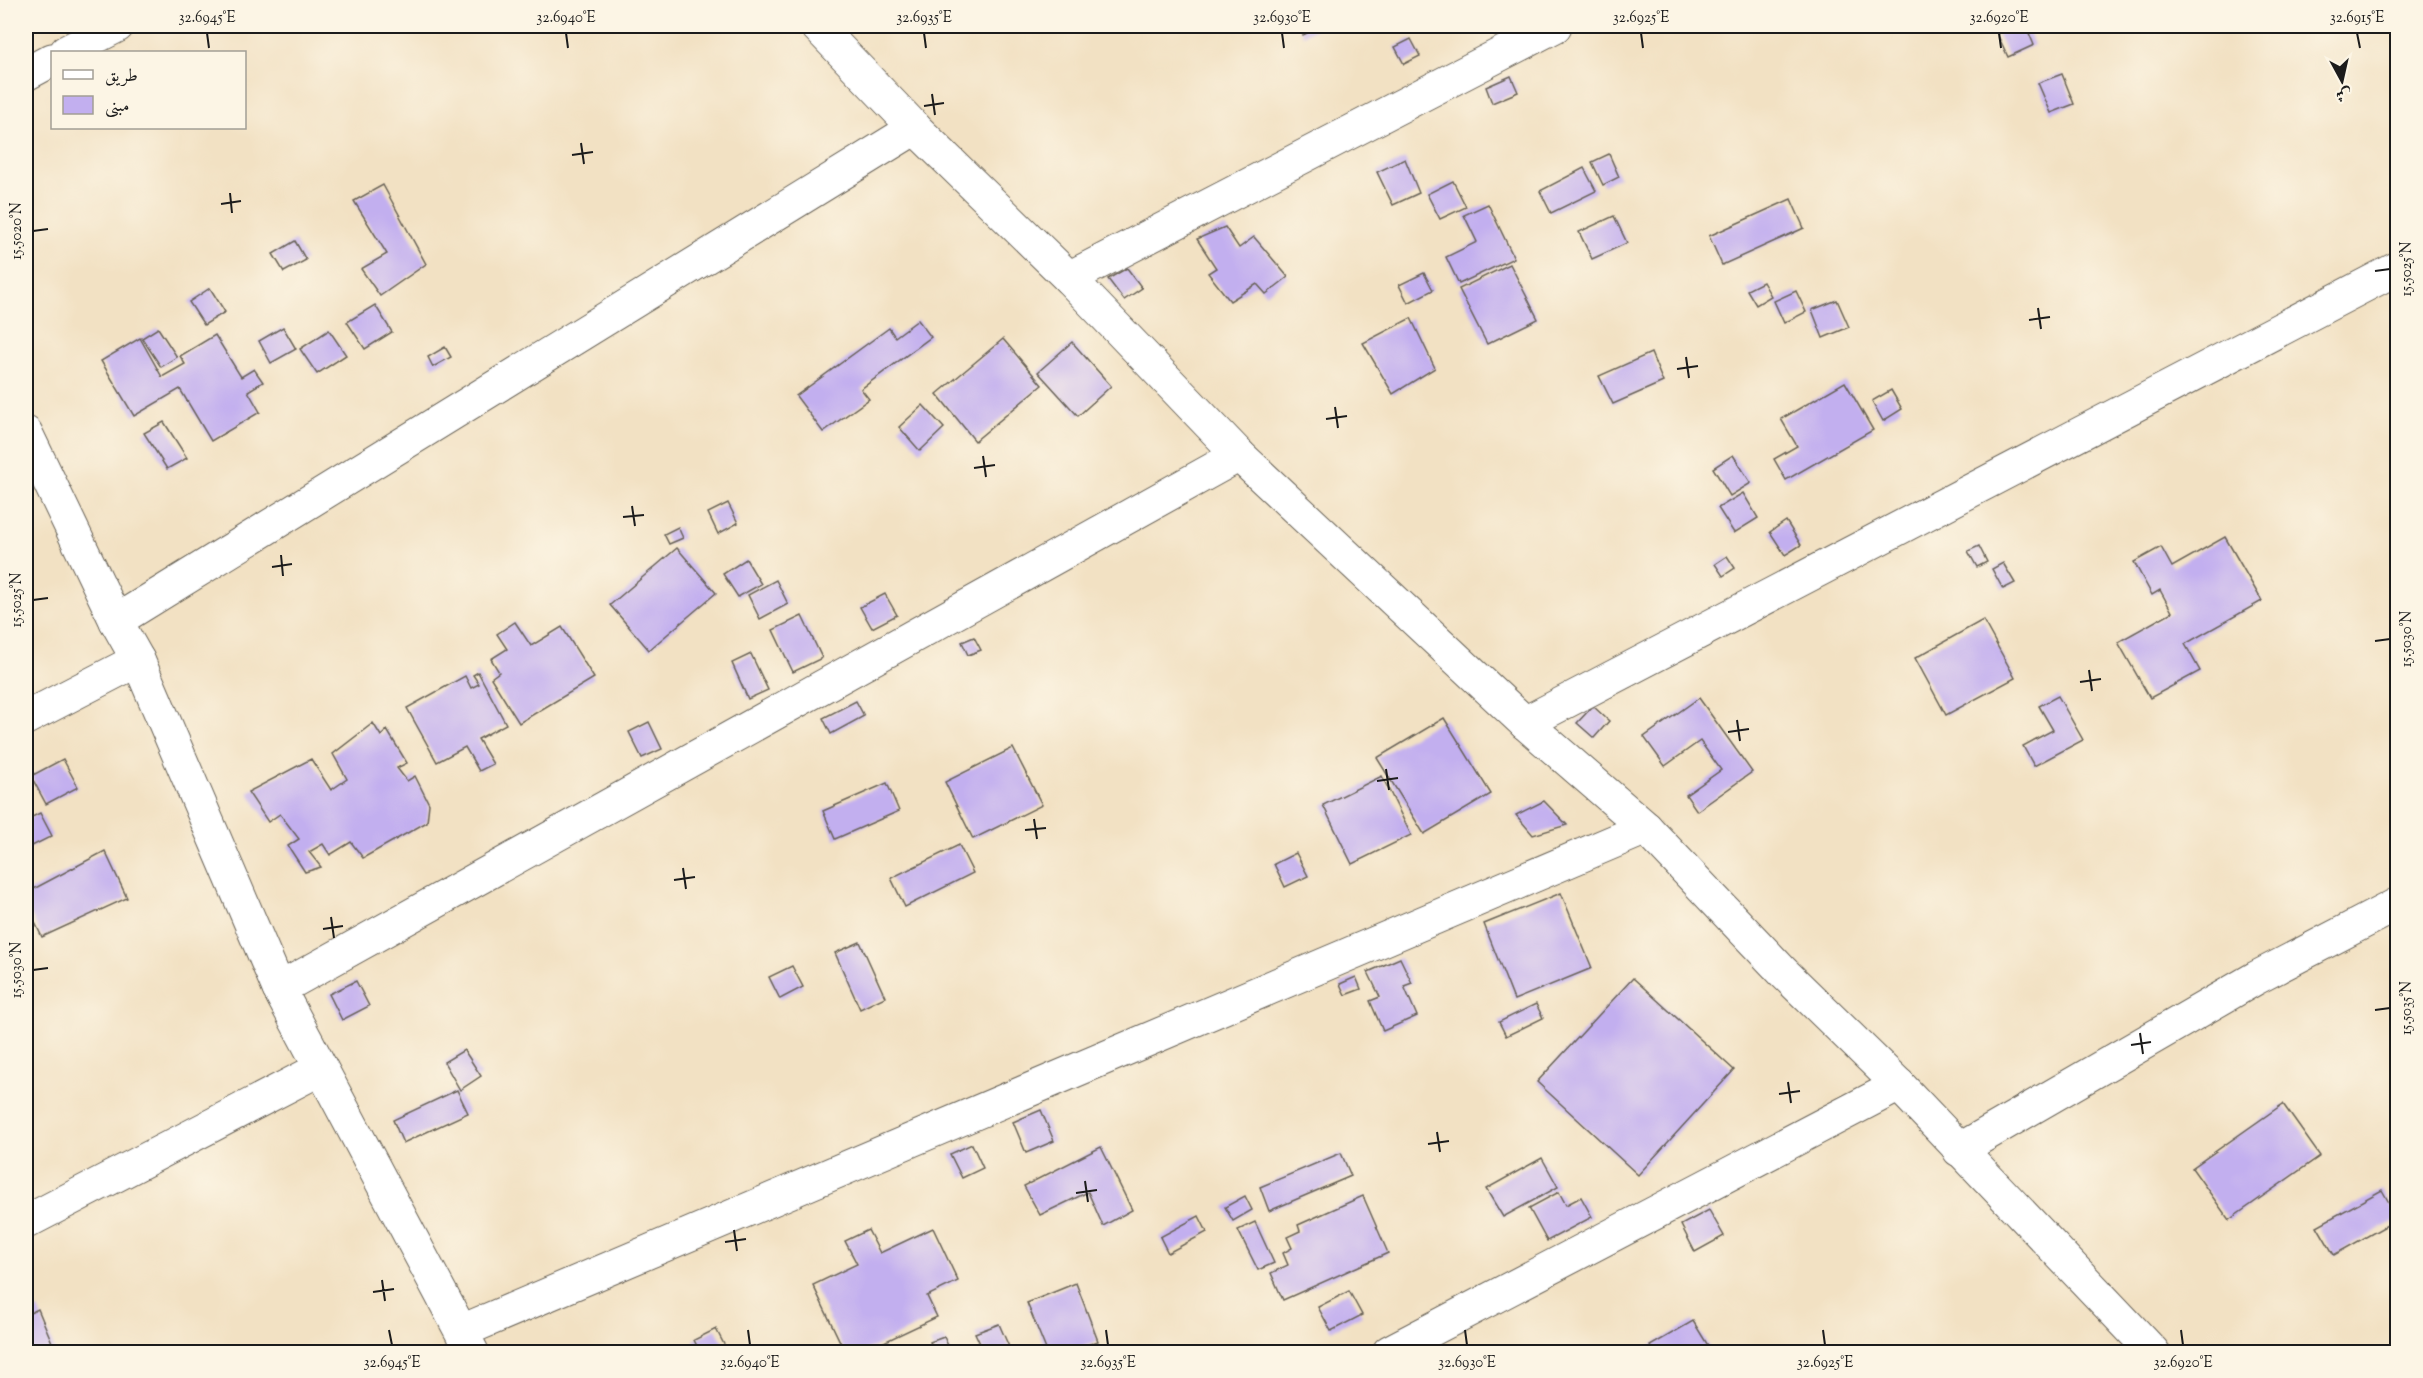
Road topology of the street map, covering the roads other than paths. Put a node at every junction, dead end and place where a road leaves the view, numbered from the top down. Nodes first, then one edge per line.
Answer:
1 (117, 26) edge
2 (817, 26) edge
3 (1555, 26) edge
4 (68, 51) edge
5 (51, 61) edge
6 (26, 74) edge
7 (915, 128) junction
8 (2397, 268) edge
9 (1070, 278) junction
10 (26, 433) edge
11 (1239, 455) junction
12 (116, 621) junction
13 (138, 660) junction
14 (26, 718) edge
15 (1525, 723) junction
16 (1646, 828) junction
17 (2397, 904) edge
18 (279, 989) junction
19 (320, 1069) junction
20 (1899, 1085) junction
21 (1959, 1150) junction
22 (26, 1222) edge
23 (467, 1342) edge
24 (1389, 1353) edge
25 (2153, 1353) edge

1 - 4 street
2 - 7 street
3 - 9 street
5 - 6 street
7 - 9 street
7 - 12 street
8 - 15 street
9 - 11 street
10 - 12 street
11 - 15 street
11 - 18 street
12 - 13 street
13 - 14 street
13 - 18 street
15 - 16 street
16 - 20 street
16 - 23 street
17 - 21 street
18 - 19 street
19 - 22 street
19 - 23 street
20 - 21 street
20 - 24 street
21 - 25 street

